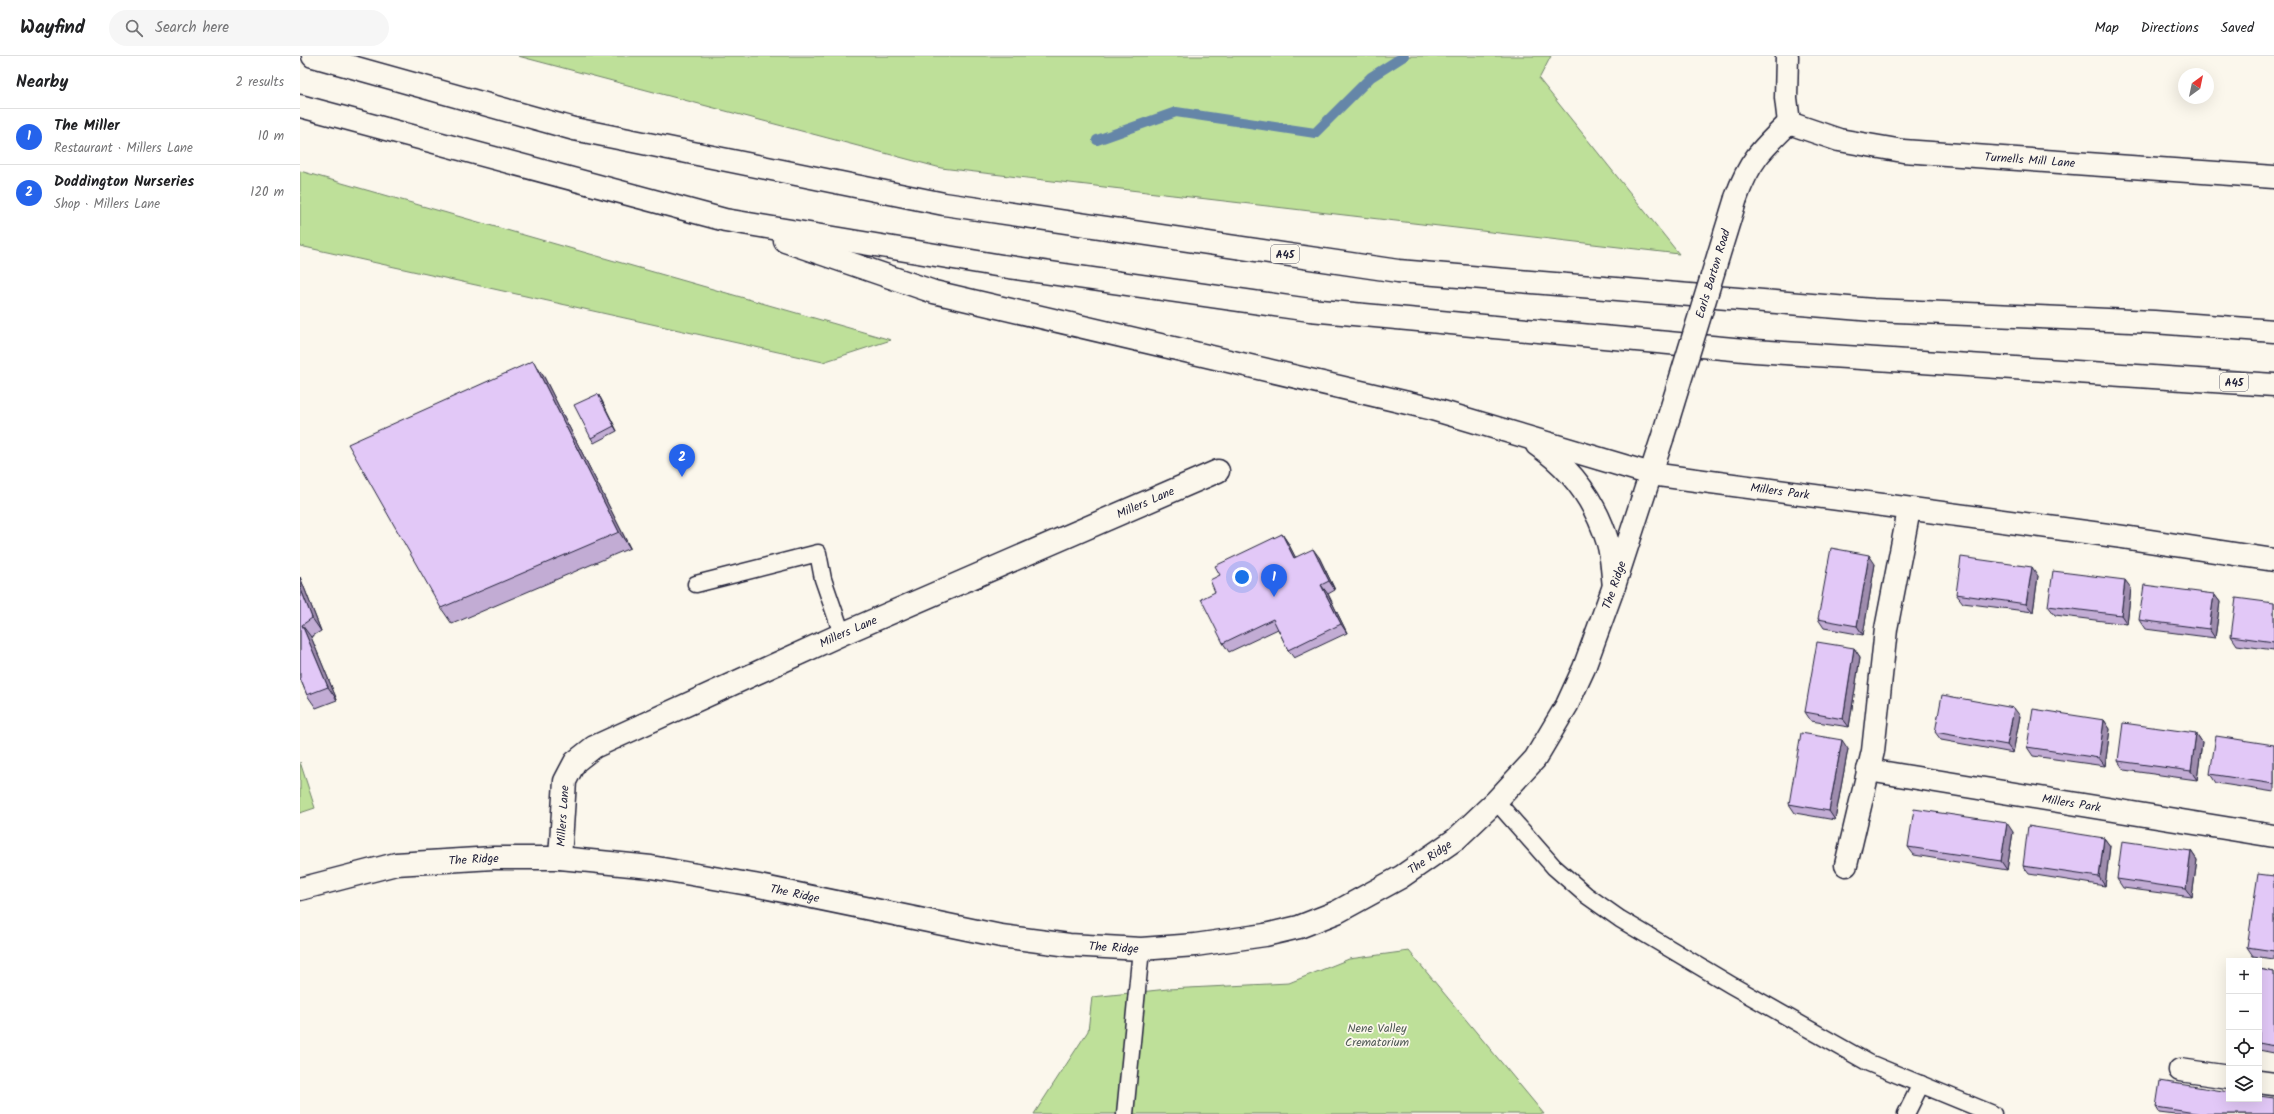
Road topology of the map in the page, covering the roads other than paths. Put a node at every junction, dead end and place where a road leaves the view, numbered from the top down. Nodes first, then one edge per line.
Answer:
1 (313, 56) edge
2 (1787, 56) edge
3 (300, 106) edge
4 (1789, 123) junction
5 (2274, 177) edge
6 (725, 220) junction
7 (2274, 331) edge
8 (2274, 385) edge
9 (1525, 436) junction
10 (1662, 439) joint
11 (1218, 471) dead end
12 (1651, 474) junction
13 (1909, 510) junction
14 (2274, 560) edge
15 (696, 584) dead end
16 (1614, 586) junction
17 (842, 634) junction
18 (1868, 770) junction
19 (1496, 801) junction
20 (2274, 836) edge
21 (560, 858) junction
22 (1846, 865) dead end
23 (300, 889) edge
24 (1141, 948) junction
25 (2180, 1070) dead end
26 (2226, 1077) edge
27 (2262, 1082) edge
28 (1922, 1084) junction
29 (2274, 1084) edge
30 (1125, 1114) edge
31 (1906, 1114) edge
32 (1993, 1114) edge

1 - 7 main road, A45
2 - 4 main road
3 - 6 main road, A45
4 - 5 main road, Turnells Mill Lane
4 - 10 main road, Earls Barton Road, bridge
6 - 8 main road, A45
6 - 9 main road, Millers Park
9 - 12 main road, Millers Park
9 - 16 main road
10 - 12 main road, The Ridge
11 - 17 main road, Millers Lane
12 - 13 main road, Millers Park
12 - 16 main road, The Ridge
13 - 14 main road, Millers Park
13 - 18 main road
15 - 17 lane
16 - 19 main road, The Ridge
17 - 21 main road, Millers Lane
18 - 20 main road, Millers Park
18 - 22 main road
19 - 24 main road, The Ridge
19 - 28 lane
21 - 23 main road, The Ridge
21 - 24 main road, The Ridge
24 - 30 lane
25 - 26 main road
27 - 29 main road
28 - 31 lane
28 - 32 lane

